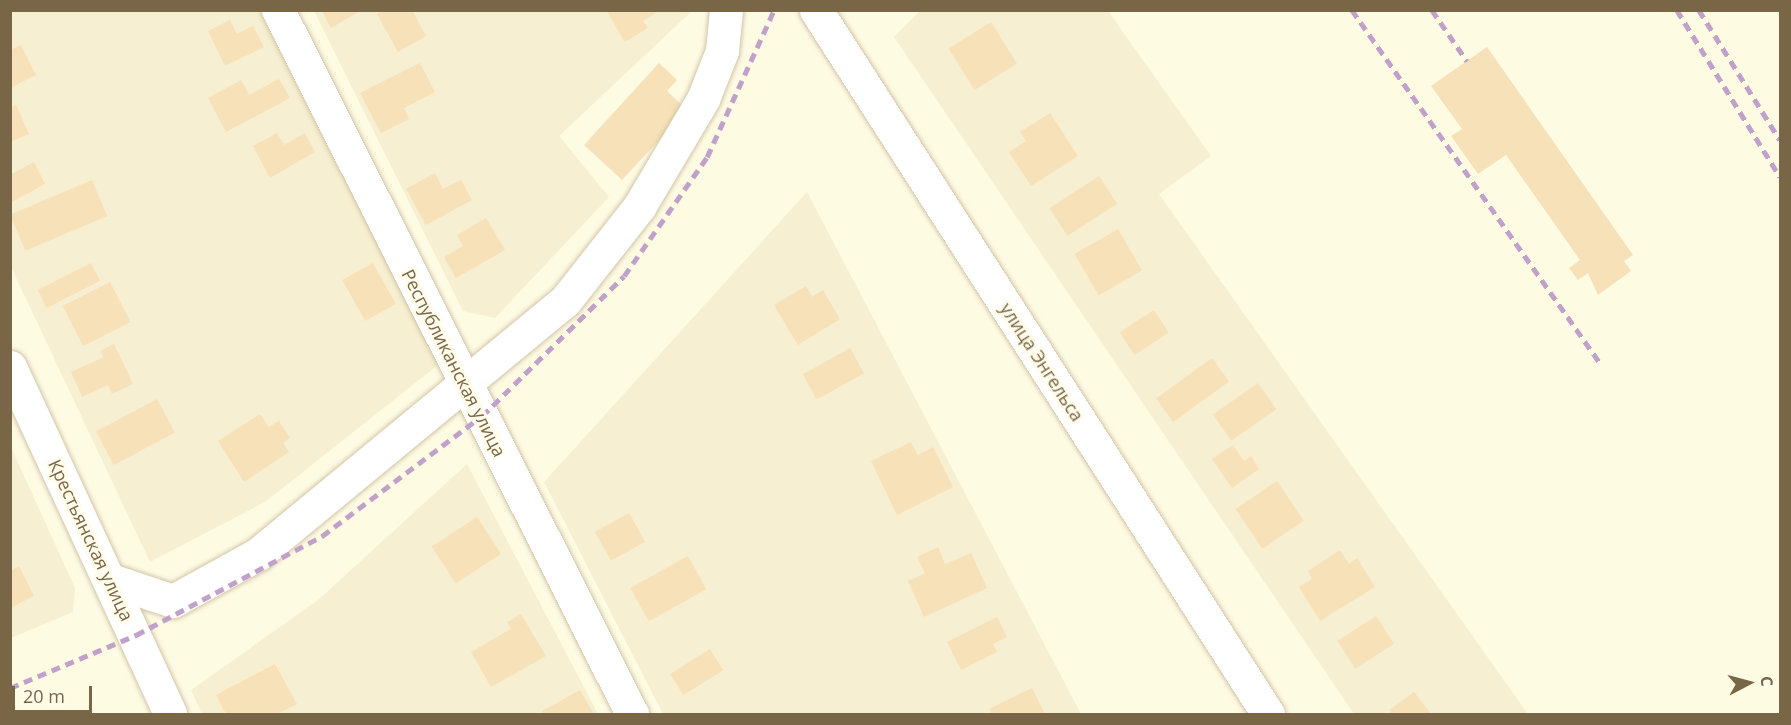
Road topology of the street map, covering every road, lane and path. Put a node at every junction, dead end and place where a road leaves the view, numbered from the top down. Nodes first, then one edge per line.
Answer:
1 (279, 10) edge
2 (726, 10) edge
3 (816, 10) edge
4 (10, 367) edge
5 (462, 385) junction
6 (110, 580) junction
7 (170, 714) edge
8 (632, 714) edge
9 (1268, 714) edge

1 - 5 street, Республиканская улица
2 - 5 street
3 - 9 street, улица Энгельса
4 - 6 street, Крестьянская улица
5 - 6 street
5 - 8 street, Республиканская улица
6 - 7 street, Крестьянская улица

